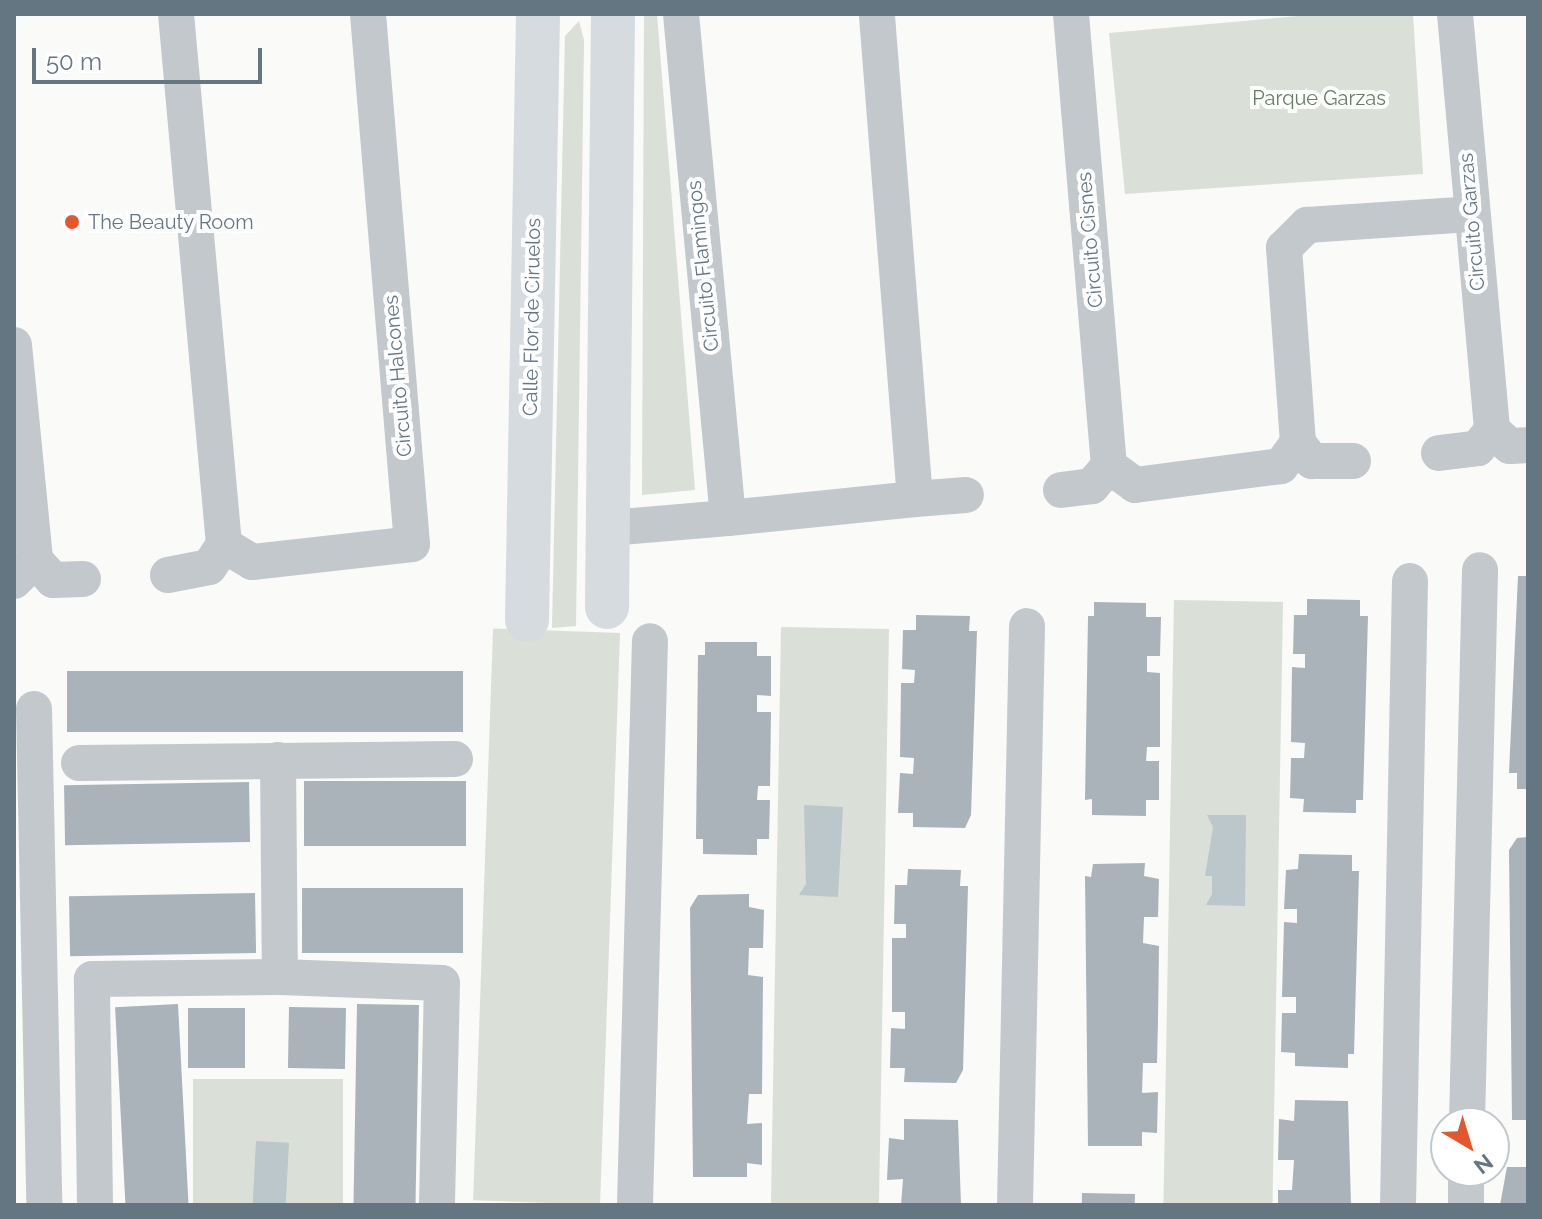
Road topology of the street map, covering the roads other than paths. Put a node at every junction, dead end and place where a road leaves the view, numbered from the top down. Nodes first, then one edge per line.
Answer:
1 (176, 14) edge
2 (368, 14) edge
3 (538, 14) edge
4 (613, 14) edge
5 (681, 14) edge
6 (877, 14) edge
7 (1071, 14) edge
8 (1455, 14) edge
9 (1471, 214) junction
10 (14, 345) edge
11 (1492, 430) junction
12 (1298, 443) junction
13 (1528, 445) edge
14 (1439, 453) dead end
15 (1353, 461) dead end
16 (1109, 466) junction
17 (1061, 490) dead end
18 (966, 495) dead end
19 (915, 499) junction
20 (728, 518) junction
21 (609, 528) junction
22 (224, 545) junction
23 (24, 570) edge
24 (1480, 570) dead end
25 (168, 575) dead end
26 (83, 579) dead end
27 (1410, 581) dead end
28 (607, 607) dead end
29 (527, 620) dead end
30 (1027, 626) dead end
31 (650, 641) dead end
32 (34, 709) dead end
33 (455, 759) dead end
34 (278, 760) junction
35 (79, 763) dead end
36 (280, 977) junction
37 (1467, 1107) edge
38 (44, 1205) edge
39 (95, 1205) edge
40 (437, 1205) edge
41 (635, 1205) edge
42 (1015, 1205) edge
43 (1398, 1205) edge

1 - 22 street
2 - 22 street, Circuito Halcones
3 - 29 main road, Calle Flor de Ciruelos
4 - 21 main road
5 - 20 street, Circuito Flamingos
6 - 19 street
7 - 16 street, Circuito Cisnes
8 - 9 street, Circuito Garzas
9 - 11 street, Circuito Garzas
9 - 12 street
10 - 23 street
11 - 13 street
11 - 14 street
12 - 15 street
12 - 16 street
16 - 17 street
18 - 19 street
19 - 20 street
20 - 21 street
21 - 28 main road
22 - 25 street
23 - 26 street
24 - 37 street
27 - 43 street
30 - 42 street
31 - 41 street
32 - 38 street
33 - 34 street
34 - 35 street
34 - 36 street
36 - 39 street
36 - 40 street

